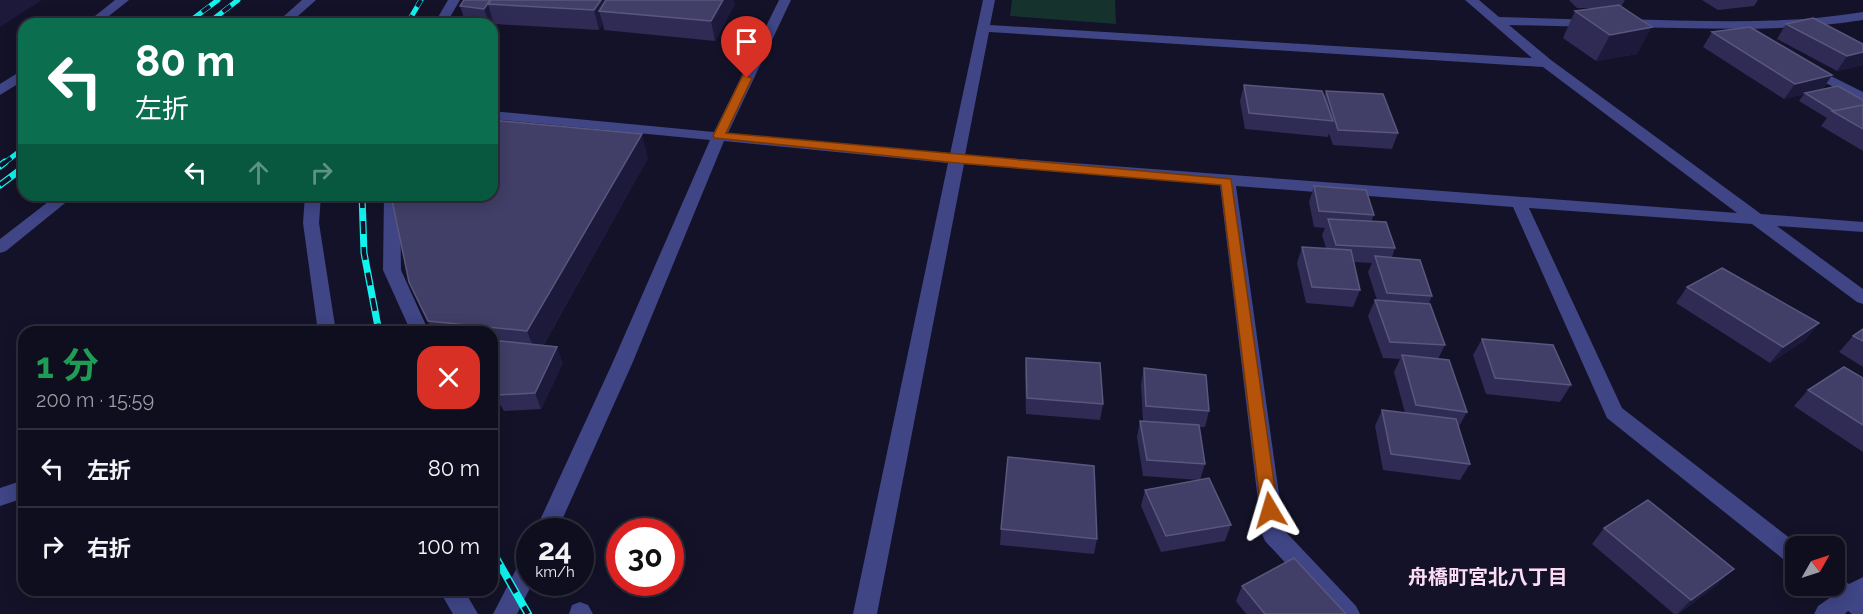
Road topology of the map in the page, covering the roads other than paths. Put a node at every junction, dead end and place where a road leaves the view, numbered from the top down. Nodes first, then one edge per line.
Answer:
1 (123, 0) edge
2 (310, 0) edge
3 (454, 0) edge
4 (784, 0) edge
5 (989, 0) edge
6 (1472, 0) edge
7 (1863, 16) edge
8 (99, 18) edge
9 (288, 18) edge
10 (444, 18) edge
11 (1495, 21) junction
12 (1728, 25) junction
13 (984, 28) junction
14 (1749, 36) edge
15 (1546, 63) junction
16 (1801, 65) edge
17 (18, 78) edge
18 (0, 79) edge
19 (18, 80) edge
20 (0, 91) edge
21 (1863, 98) edge
22 (498, 116) edge
23 (719, 136) junction
24 (957, 159) junction
25 (1227, 181) junction
26 (59, 201) edge
27 (313, 201) edge
28 (392, 201) edge
29 (1519, 203) junction
30 (1758, 220) junction
31 (1863, 227) edge
32 (0, 247) edge
33 (1863, 298) edge
34 (326, 326) edge
35 (417, 326) edge
36 (18, 491) edge
37 (0, 496) edge
38 (552, 518) edge
39 (1785, 547) edge
40 (516, 592) edge
41 (1852, 595) edge
42 (454, 596) edge
43 (465, 614) edge
44 (505, 614) edge
45 (865, 614) edge
46 (1348, 614) edge
47 (1826, 614) edge

1 - 8 street
2 - 9 street
3 - 10 street
4 - 23 street
5 - 13 street
6 - 11 street
7 - 12 street
11 - 12 street
11 - 15 street
12 - 14 street
13 - 15 street
13 - 24 street
15 - 30 street
16 - 21 street
17 - 18 street
19 - 20 street
22 - 23 street
23 - 24 street
23 - 38 street
24 - 25 street
24 - 45 street
25 - 29 street
25 - 46 street
26 - 32 street
27 - 34 street
28 - 35 street
29 - 30 street
29 - 39 street
30 - 31 street
30 - 33 street
36 - 37 street
40 - 44 street
41 - 47 street
42 - 43 street

